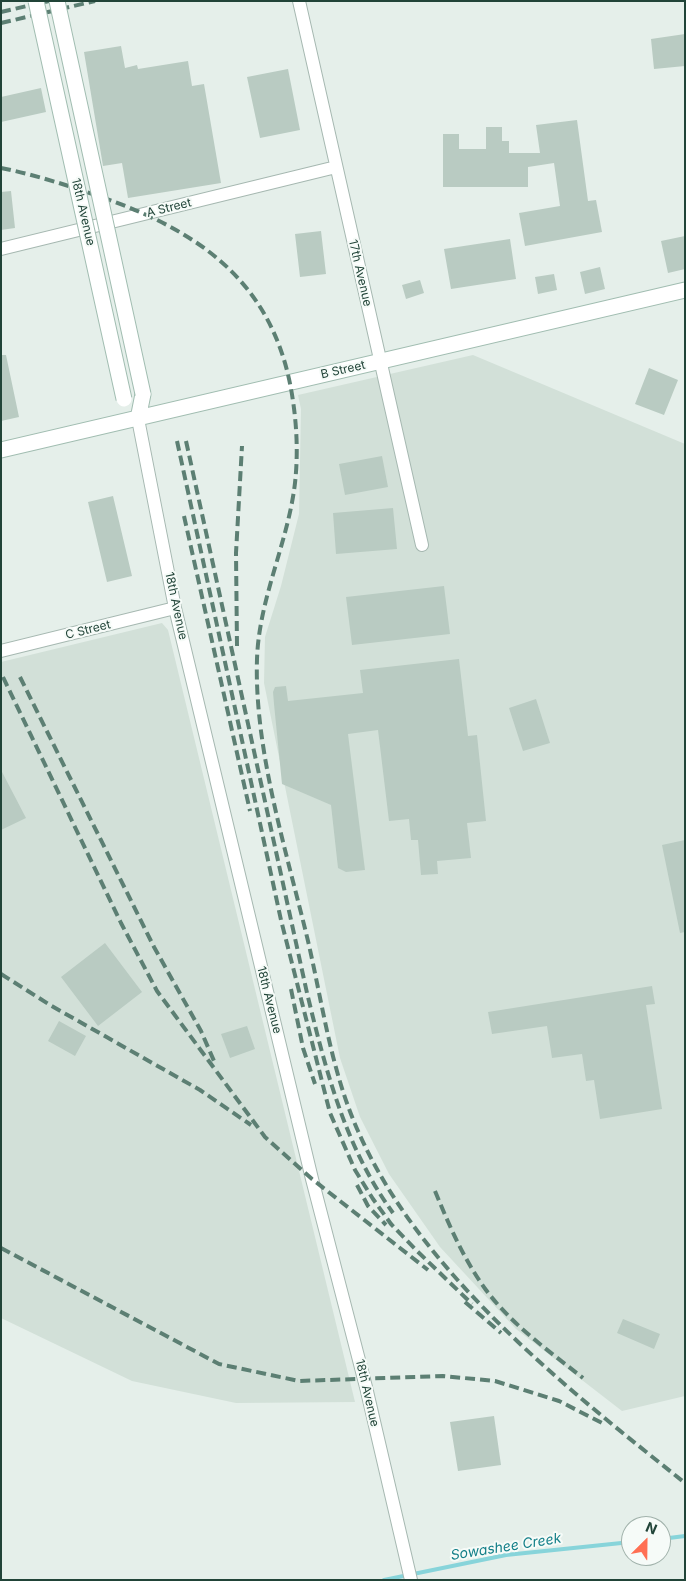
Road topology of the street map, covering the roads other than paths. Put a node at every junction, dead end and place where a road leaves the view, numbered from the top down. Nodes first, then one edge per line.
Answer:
1 (36, 1) edge
2 (56, 1) edge
3 (300, 1) edge
4 (336, 167) junction
5 (1, 249) edge
6 (685, 290) edge
7 (380, 362) junction
8 (138, 419) junction
9 (1, 450) edge
10 (422, 545) dead end
11 (175, 608) junction
12 (1, 651) edge
13 (411, 1580) edge

1 - 8 street, 18th Avenue, bridge
2 - 8 street, 18th Avenue, bridge
3 - 4 street, 17th Avenue
4 - 5 street, A Street
4 - 7 street, 17th Avenue
6 - 7 street, B Street
7 - 8 street, B Street
7 - 10 street, 17th Avenue
8 - 9 street, B Street
8 - 11 street, 18th Avenue
11 - 12 street, C Street
11 - 13 street, 18th Avenue

